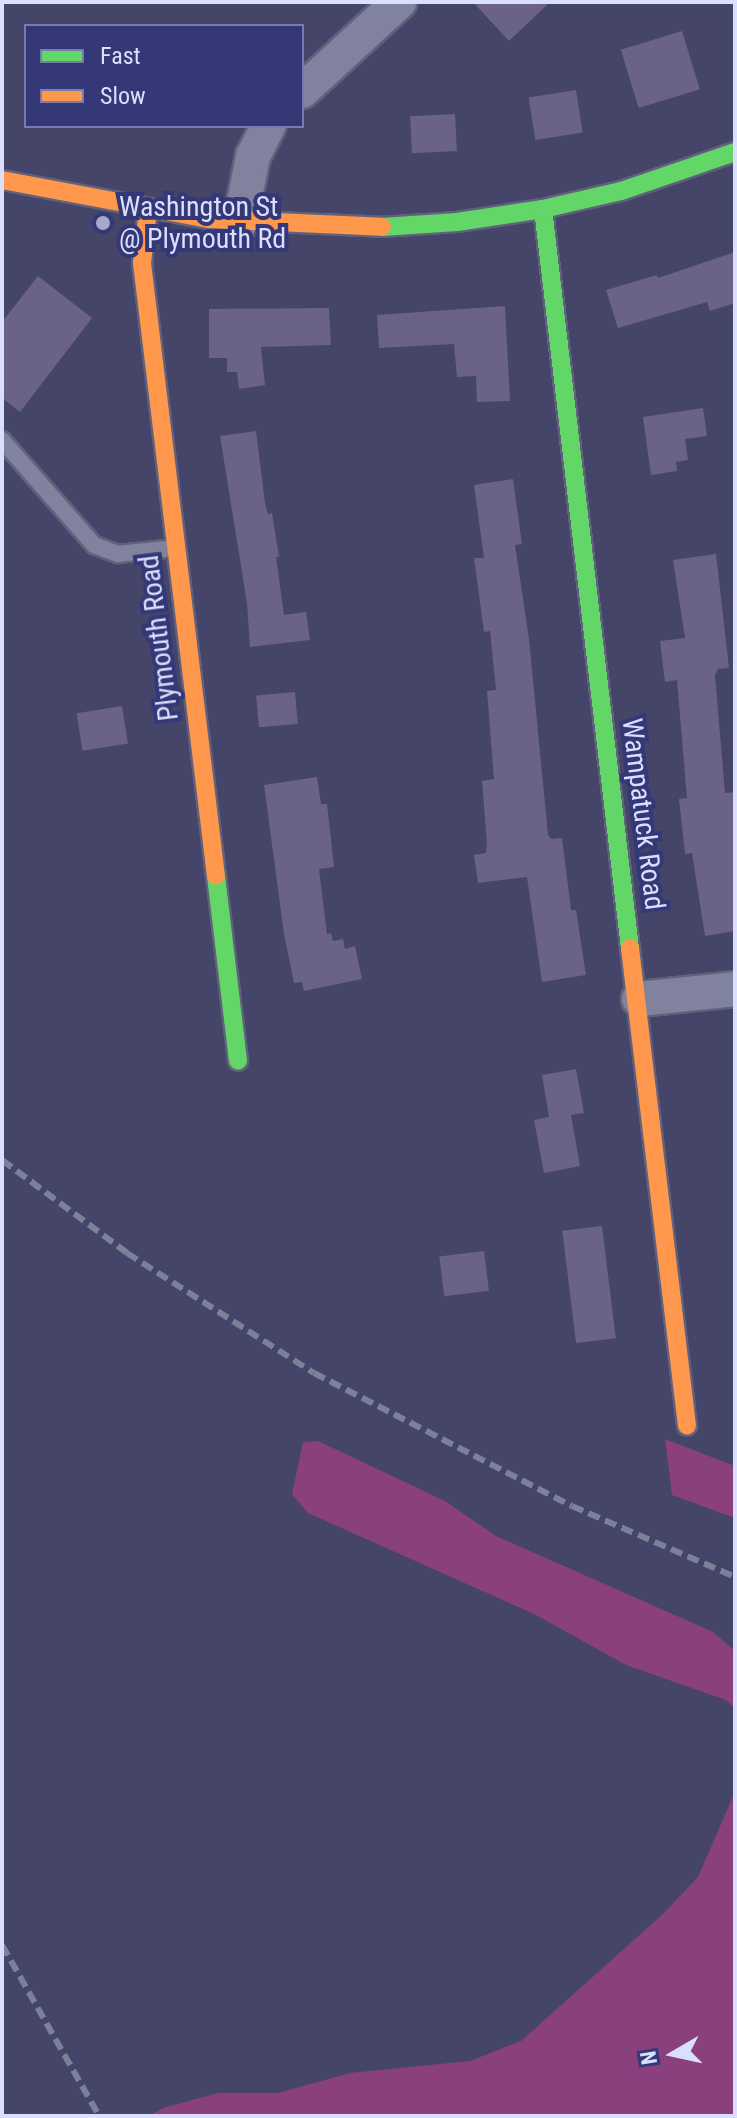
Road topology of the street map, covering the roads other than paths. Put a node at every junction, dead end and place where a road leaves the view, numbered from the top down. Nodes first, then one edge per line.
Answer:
1 (399, 2) edge
2 (304, 89) edge
3 (267, 128) edge
4 (735, 152) edge
5 (2, 180) edge
6 (148, 209) junction
7 (543, 209) junction
8 (240, 223) junction
9 (2, 440) edge
10 (176, 548) junction
11 (735, 989) edge
12 (639, 999) junction
13 (238, 1061) dead end
14 (687, 1426) dead end

1 - 2 street
3 - 8 street
4 - 7 street
5 - 6 street
6 - 8 street
6 - 10 street, Plymouth Road
7 - 8 street
7 - 12 street, Wampatuck Road
9 - 10 lane
10 - 13 street, Plymouth Road
11 - 12 street
12 - 14 street, Wampatuck Road

